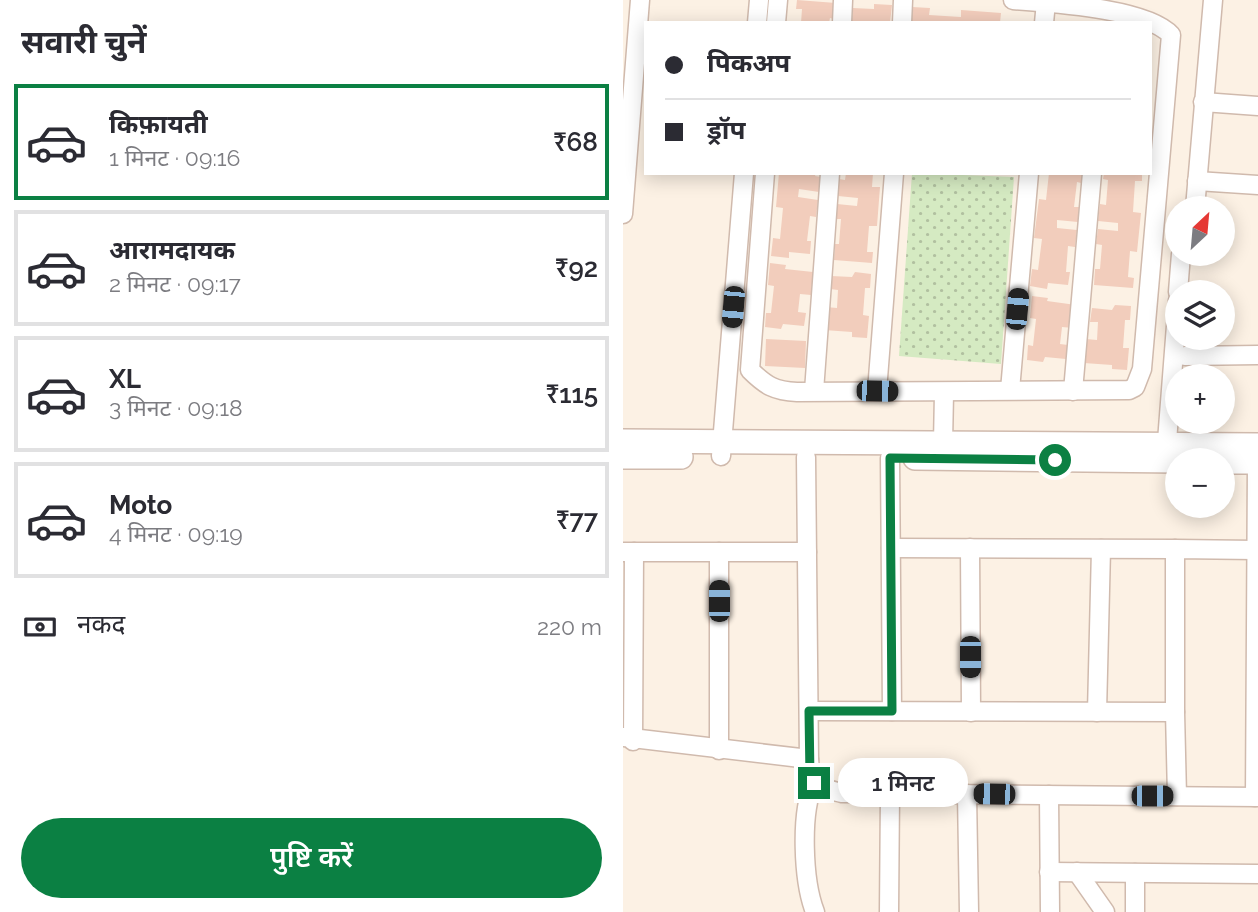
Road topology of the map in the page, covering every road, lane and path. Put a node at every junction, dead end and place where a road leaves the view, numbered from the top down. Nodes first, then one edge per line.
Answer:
1 (639, 0) edge
2 (759, 0) edge
3 (778, 0) edge
4 (843, 0) edge
5 (903, 0) edge
6 (1013, 0) edge
7 (1201, 0) edge
8 (1213, 0) edge
9 (1046, 2) junction
10 (1106, 17) edge
11 (757, 21) edge
12 (776, 21) edge
13 (842, 21) edge
14 (902, 21) edge
15 (1044, 21) edge
16 (1126, 21) edge
17 (1152, 26) edge
18 (640, 58) edge
19 (1203, 102) junction
20 (1258, 106) edge
21 (627, 109) edge
22 (744, 175) edge
23 (765, 175) edge
24 (830, 175) edge
25 (894, 175) edge
26 (1029, 175) edge
27 (1092, 175) edge
28 (1196, 181) junction
29 (1258, 185) edge
30 (1186, 196) edge
31 (1195, 196) edge
32 (623, 214) edge
33 (1177, 350) edge
34 (1185, 350) edge
35 (1258, 355) edge
36 (1185, 356) junction
37 (1185, 364) edge
38 (1010, 390) junction
39 (814, 391) junction
40 (877, 391) junction
41 (1073, 391) junction
42 (944, 393) junction
43 (623, 441) edge
44 (943, 443) junction
45 (1175, 448) edge
46 (722, 449) junction
47 (1165, 449) edge
48 (1165, 449) edge
49 (1235, 454) edge
50 (1258, 456) edge
51 (623, 457) edge
52 (806, 457) junction
53 (890, 458) junction
54 (1235, 460) edge
55 (891, 548) junction
56 (970, 548) junction
57 (1101, 549) junction
58 (1175, 549) junction
59 (1256, 550) junction
60 (629, 552) edge
61 (719, 552) junction
62 (807, 552) junction
63 (1257, 636) edge
64 (809, 711) junction
65 (892, 711) junction
66 (971, 712) junction
67 (1097, 712) junction
68 (1175, 712) junction
69 (1257, 717) edge
70 (628, 739) edge
71 (719, 750) junction
72 (809, 760) junction
73 (814, 783) junction
74 (890, 793) junction
75 (967, 794) junction
76 (1049, 795) junction
77 (1177, 796) junction
78 (1256, 797) edge
79 (1049, 872) junction
80 (1077, 872) junction
81 (1135, 873) junction
82 (1258, 874) edge
83 (815, 912) edge
84 (889, 912) edge
85 (969, 912) edge
86 (1050, 912) edge
87 (1105, 912) edge
88 (1135, 912) edge

1 - 18 street
2 - 11 street
3 - 12 street
4 - 13 street
5 - 14 street
6 - 9 street
7 - 30 street
8 - 19 street
9 - 10 street
9 - 15 street
10 - 16 street
17 - 41 street
18 - 21 street
19 - 20 street
19 - 28 street
21 - 32 street
22 - 46 street
23 - 39 street
24 - 39 street
25 - 40 street
26 - 38 street
27 - 41 street
28 - 29 street
28 - 31 street
33 - 45 street
34 - 36 street
35 - 36 street
36 - 37 street
38 - 41 street
38 - 42 street
39 - 40 street
40 - 42 street
42 - 44 street
43 - 46 street
44 - 46 street
44 - 47 street
46 - 51 street
46 - 52 street
48 - 53 street
49 - 50 street
50 - 54 street
50 - 59 street
52 - 53 street
52 - 62 street
53 - 55 street
55 - 56 street
55 - 65 street
56 - 57 street
56 - 66 street
57 - 58 street
57 - 67 street
58 - 59 street
58 - 68 street
59 - 63 street
60 - 61 street
60 - 70 street
61 - 62 street
61 - 71 street
62 - 64 street
63 - 69 street
64 - 65 street
64 - 72 street
65 - 66 street
66 - 67 street
67 - 68 street
68 - 77 street
69 - 78 street
70 - 71 street
71 - 72 street
72 - 73 street
73 - 74 street
73 - 83 street
74 - 75 street
74 - 84 street
75 - 76 street
75 - 85 street
76 - 77 street
76 - 79 street
77 - 78 street
79 - 80 street
79 - 86 street
80 - 81 street
80 - 87 street
81 - 82 street
81 - 88 street

